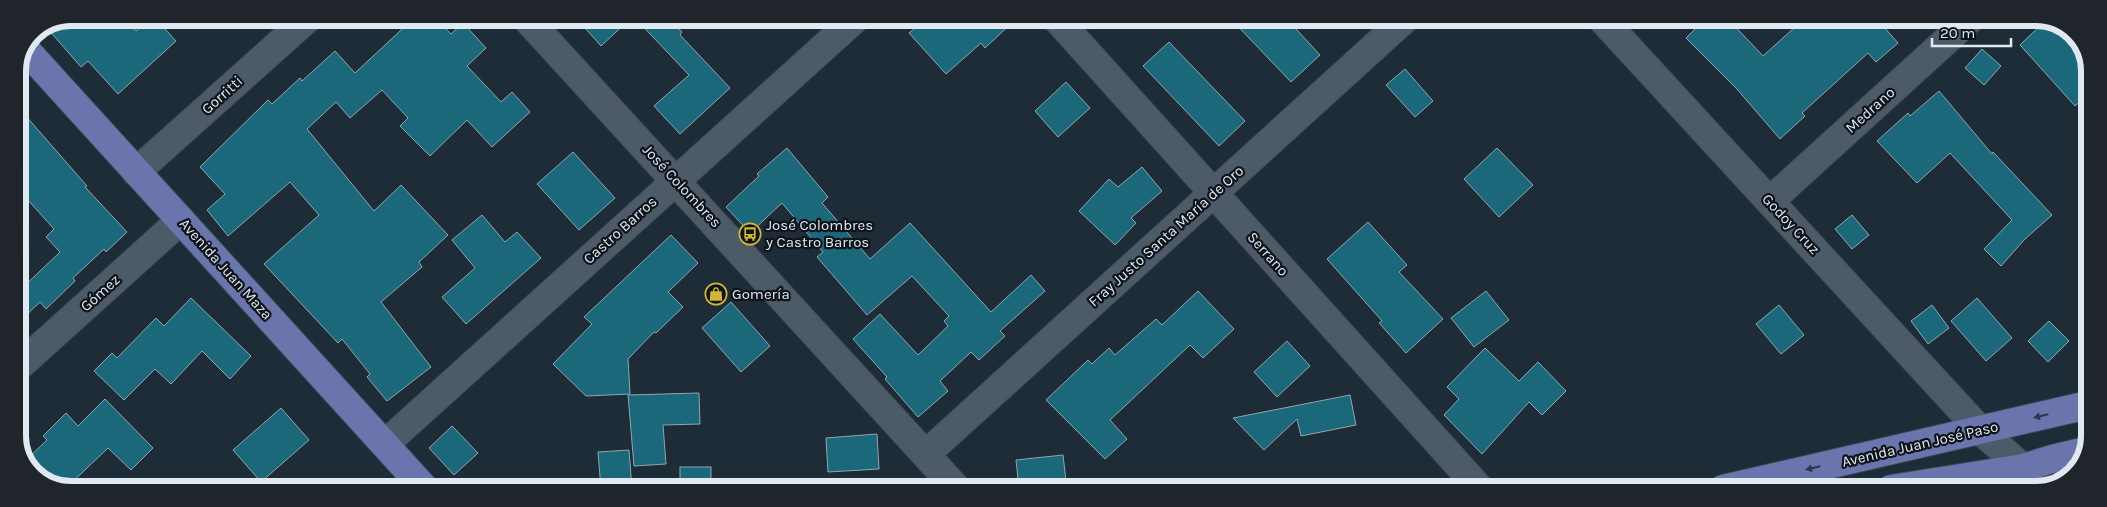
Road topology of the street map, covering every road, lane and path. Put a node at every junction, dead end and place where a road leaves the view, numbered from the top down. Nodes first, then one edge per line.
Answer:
1 (299, 26) edge
2 (533, 26) edge
3 (847, 26) edge
4 (1063, 26) edge
5 (1397, 26) edge
6 (1608, 26) edge
7 (1961, 26) edge
8 (30, 54) edge
9 (136, 172) junction
10 (675, 180) junction
11 (1214, 193) junction
12 (1770, 201) junction
13 (181, 220) junction
14 (26, 360) edge
15 (2081, 407) edge
16 (1980, 430) junction
17 (385, 444) junction
18 (2077, 453) edge
19 (926, 454) junction
20 (2032, 478) edge
21 (418, 481) edge
22 (950, 481) edge
23 (1473, 481) edge
24 (1758, 481) edge
25 (1994, 481) edge

1 - 9 street, Gorritti
2 - 10 street, José Colombres
3 - 10 street, Castro Barros
4 - 11 street, Serrano
5 - 11 street, Fray Justo Santa María de Oro
6 - 12 street, Godoy Cruz
7 - 12 street, Medrano
8 - 9 main road, Avenida Juan Maza
9 - 13 main road, Avenida Juan Maza
10 - 17 street, Castro Barros
10 - 19 street, José Colombres
11 - 19 street, Fray Justo Santa María de Oro
11 - 23 street, Serrano
12 - 16 street, Godoy Cruz
13 - 14 street, Gómez
13 - 17 main road, Avenida Juan Maza
15 -> 16 main road, Avenida Juan José Paso
16 - 20 street, Godoy Cruz
16 -> 24 main road, Avenida Juan José Paso
17 - 21 main road, Avenida Juan Maza
18 - 20 main road
19 - 22 street, José Colombres
20 - 25 main road

